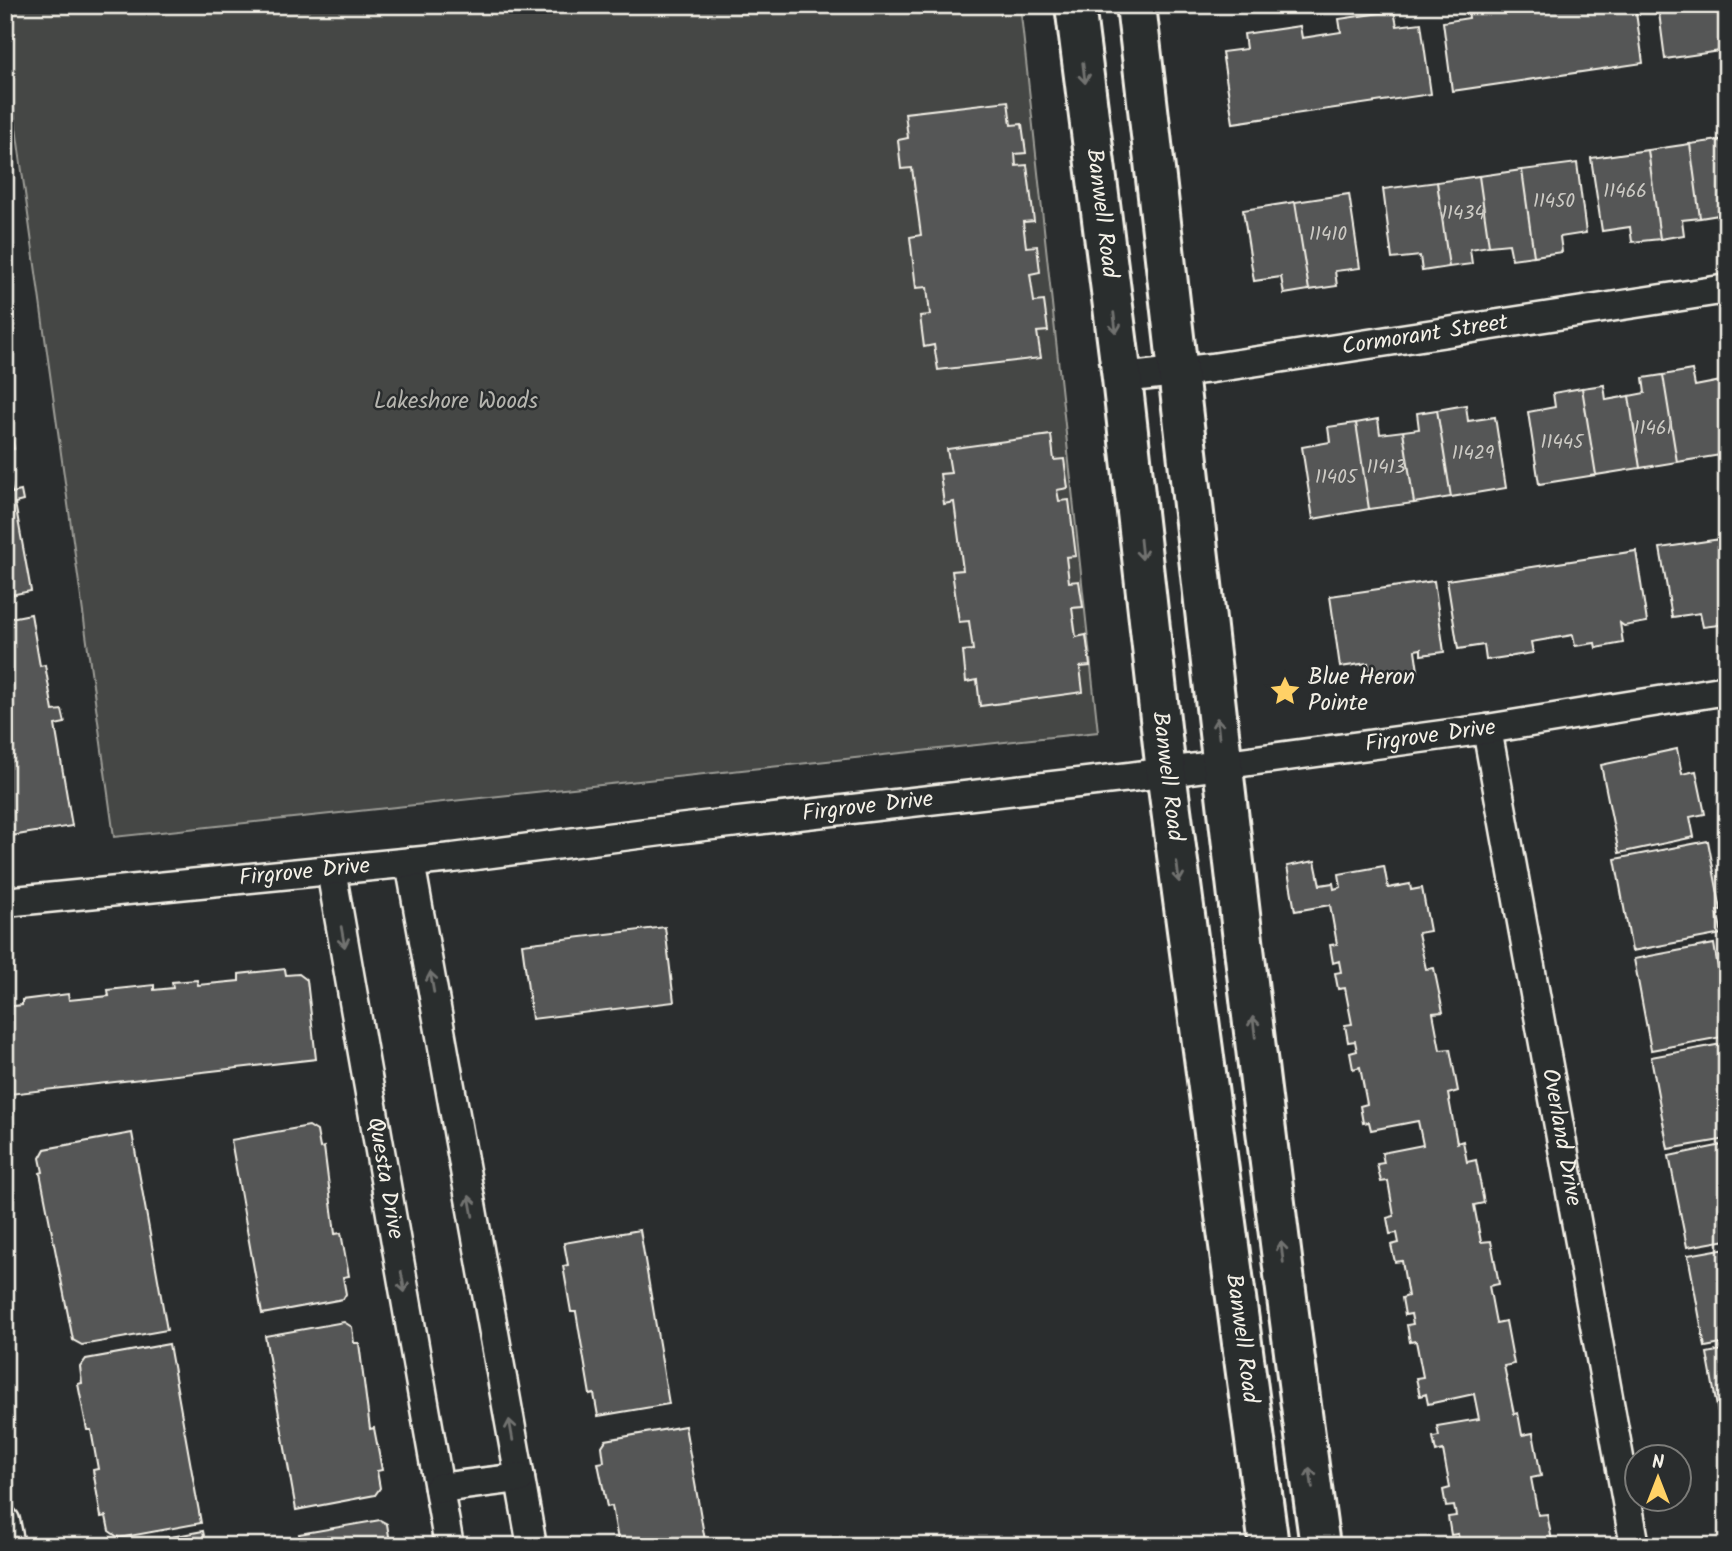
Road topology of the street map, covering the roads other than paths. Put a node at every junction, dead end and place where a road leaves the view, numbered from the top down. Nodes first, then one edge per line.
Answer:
1 (1075, 5) edge
2 (1136, 5) edge
3 (1727, 289) edge
4 (1179, 372) junction
5 (1122, 378) junction
6 (1727, 690) edge
7 (1487, 729) junction
8 (1222, 765) junction
9 (1166, 772) junction
10 (410, 862) junction
11 (331, 870) junction
12 (5, 901) edge
13 (520, 1478) junction
14 (439, 1488) junction
15 (5, 1521) edge
16 (10, 1546) edge
17 (449, 1546) edge
18 (533, 1546) edge
19 (1269, 1546) edge
20 (1320, 1546) edge
21 (1635, 1546) edge

1 -> 5 main road, Banwell Road
2 - 4 main road
3 - 4 street, Cormorant Street
4 - 5 street, Cormorant Street
8 -> 4 main road
5 -> 9 main road, Banwell Road
6 - 7 street, Firgrove Drive
7 - 8 street, Firgrove Drive
7 - 21 street, Overland Drive
8 - 9 street, Firgrove Drive
20 -> 8 main road
9 - 10 street, Firgrove Drive
9 -> 19 main road, Banwell Road
10 - 11 street, Firgrove Drive
13 -> 10 street
11 - 12 street, Firgrove Drive
11 -> 14 street, Questa Drive
13 - 14 street
13 - 18 street
14 - 17 street, Questa Drive
15 - 16 street

